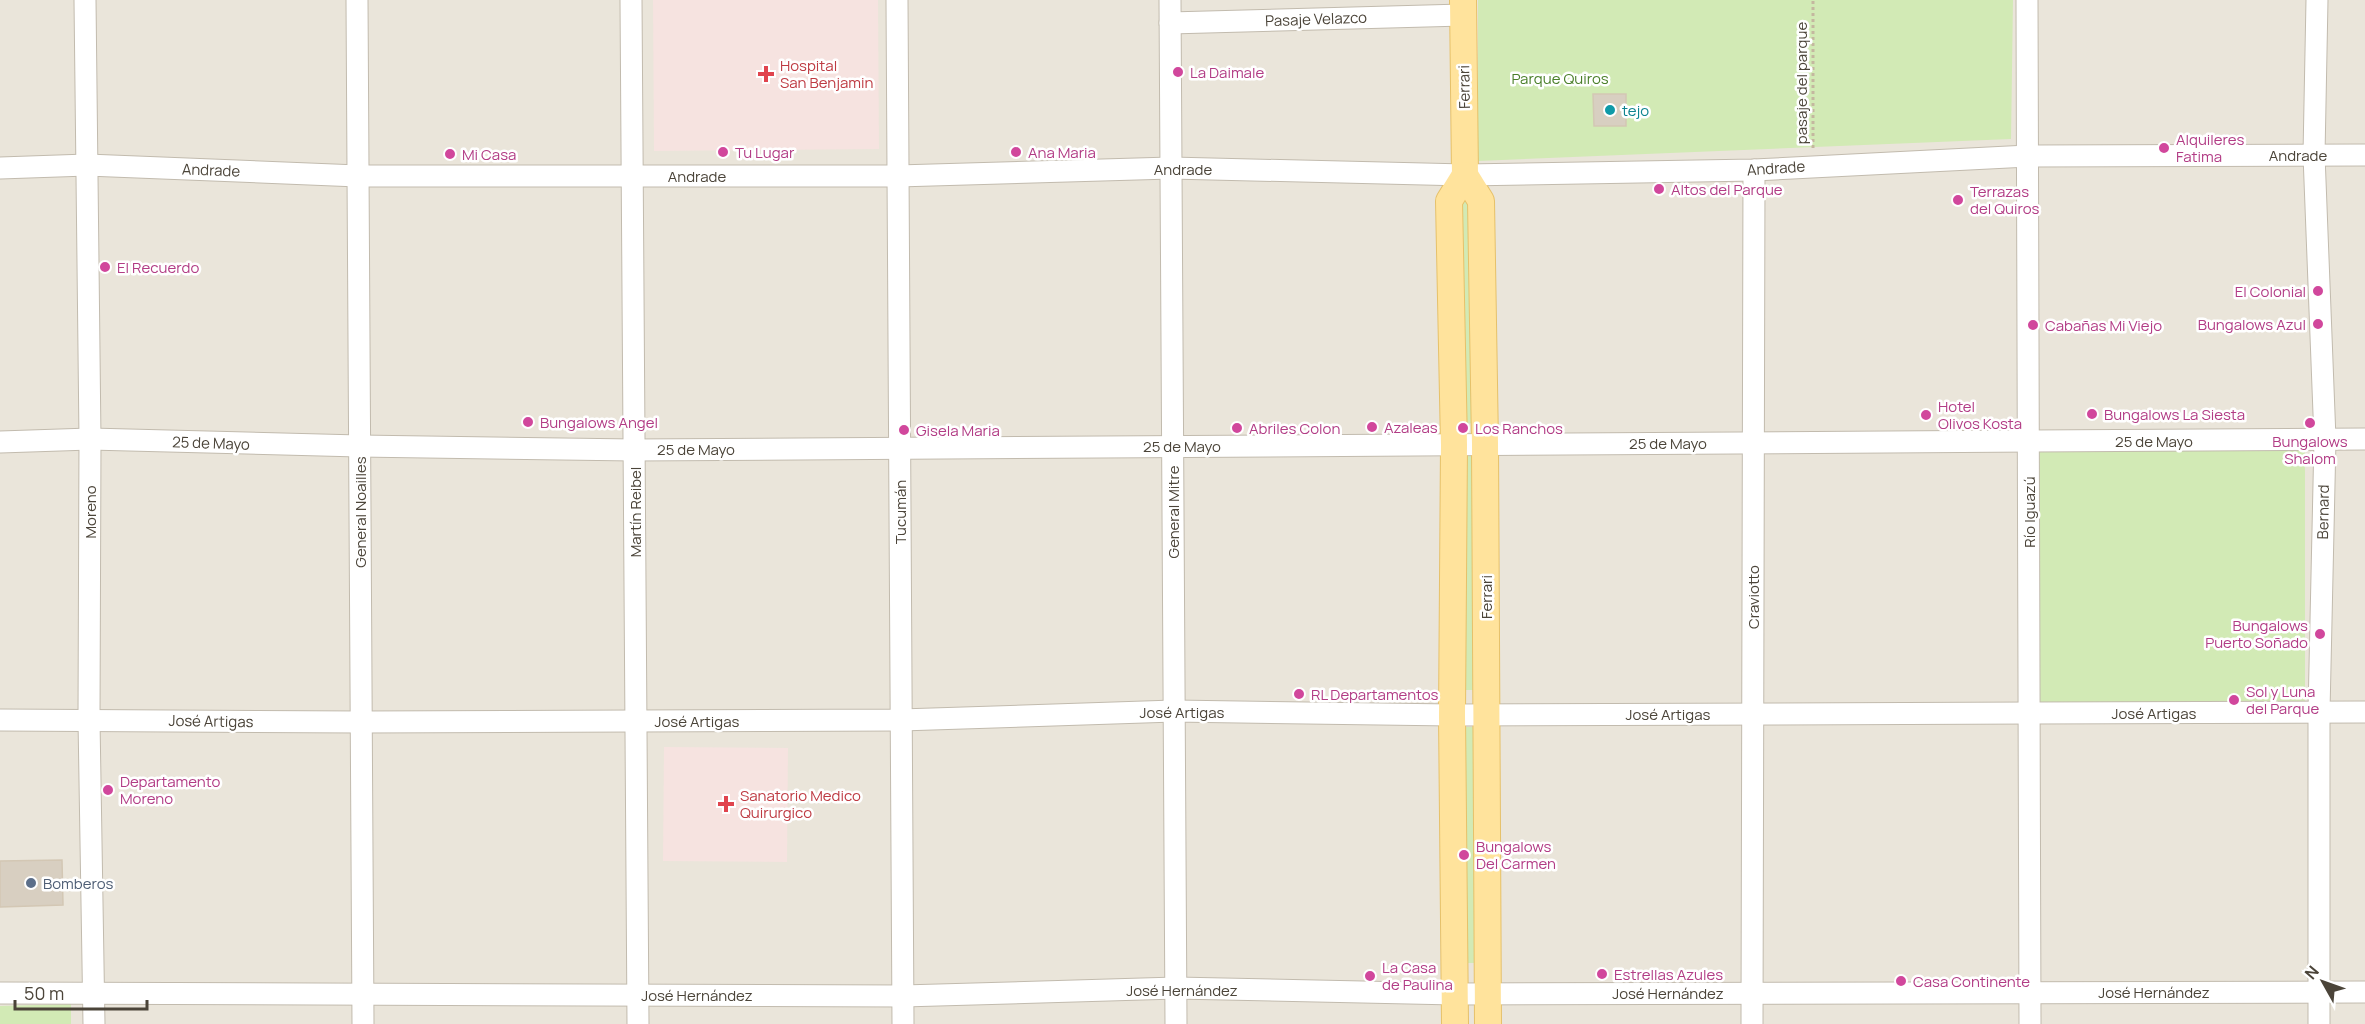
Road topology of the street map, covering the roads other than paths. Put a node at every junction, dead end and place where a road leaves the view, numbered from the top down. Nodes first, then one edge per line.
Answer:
1 (85, 0) edge
2 (357, 0) edge
3 (631, 0) edge
4 (897, 0) edge
5 (1170, 0) edge
6 (2026, 0) edge
7 (2316, 0) edge
8 (1463, 8) edge
9 (1170, 23) junction
10 (2314, 155) junction
11 (2365, 155) edge
12 (2028, 156) junction
13 (87, 165) junction
14 (0, 168) edge
15 (1171, 168) junction
16 (1754, 170) junction
17 (1465, 175) junction
18 (358, 176) junction
19 (632, 176) junction
20 (898, 176) junction
21 (90, 439) junction
22 (2365, 439) edge
23 (2325, 440) junction
24 (2028, 441) junction
25 (0, 442) edge
26 (1754, 443) junction
27 (1485, 444) junction
28 (1454, 445) junction
29 (1173, 446) junction
30 (359, 447) junction
31 (900, 448) junction
32 (634, 450) junction
33 (1174, 711) junction
34 (2319, 712) junction
35 (2365, 712) edge
36 (1486, 714) junction
37 (1753, 714) junction
38 (2029, 714) junction
39 (1452, 715) junction
40 (0, 720) edge
41 (89, 720) junction
42 (902, 720) junction
43 (636, 721) junction
44 (361, 722) junction
45 (1176, 988) junction
46 (2030, 992) junction
47 (2319, 992) junction
48 (2365, 992) edge
49 (0, 993) edge
50 (1488, 993) junction
51 (1752, 993) junction
52 (94, 994) junction
53 (1455, 994) junction
54 (363, 995) junction
55 (638, 995) junction
56 (903, 996) junction
57 (94, 1024) edge
58 (363, 1024) edge
59 (638, 1024) edge
60 (903, 1024) edge
61 (1176, 1024) edge
62 (1455, 1024) edge
63 (1488, 1024) edge
64 (1752, 1024) edge
65 (2030, 1024) edge
66 (2319, 1024) edge

1 - 13 street, Moreno
2 - 18 street, General Noailles
3 - 19 street, Martín Reibel
4 - 20 street, Tucumán
5 - 9 street, General Mitre
6 - 12 street, Río Iguazú
7 - 10 street, Bernard
8 - 9 street, Pasaje Velazco
8 - 17 main road, Ferrari
9 - 15 street, General Mitre
10 - 11 street, Andrade
10 - 12 street, Andrade
10 - 23 street, Bernard
12 - 16 street, Andrade
12 - 24 street, Río Iguazú
13 - 14 street, Andrade
13 - 18 street, Andrade
13 - 21 street, Moreno
15 - 17 street, Andrade
15 - 20 street, Andrade
15 - 29 street, General Mitre
16 - 17 street, Andrade
16 - 26 street, Craviotto
17 - 27 main road, Ferrari
17 - 28 main road
18 - 19 street, Andrade
18 - 30 street, General Noailles
19 - 20 street, Andrade
19 - 32 street, Martín Reibel
20 - 31 street, Tucumán
21 - 25 street, 25 de Mayo
21 - 30 street, 25 de Mayo
21 - 41 street, Moreno
22 - 23 street, 25 de Mayo
23 - 24 street, 25 de Mayo
23 - 34 street, Bernard
24 - 26 street, 25 de Mayo
24 - 38 street, Río Iguazú
26 - 27 street, 25 de Mayo
26 - 37 street, Craviotto
27 - 28 street, 25 de Mayo
27 - 36 main road, Ferrari
28 - 29 street, 25 de Mayo
28 - 39 main road
29 - 31 street, 25 de Mayo
29 - 33 street, General Mitre
30 - 32 street, 25 de Mayo
30 - 44 street, General Noailles
31 - 32 street, 25 de Mayo
31 - 42 street, Tucumán
32 - 43 street, Martín Reibel
33 - 39 street, José Artigas
33 - 42 street, José Artigas
33 - 45 street, General Mitre
34 - 35 street, José Artigas
34 - 38 street, José Artigas
34 - 47 street, Bernard
36 - 37 street, José Artigas
36 - 39 street, José Artigas
36 - 50 main road, Ferrari
37 - 38 street, José Artigas
37 - 51 street, Craviotto
38 - 46 street, Río Iguazú
39 - 53 main road
40 - 41 street, José Artigas
41 - 44 street, José Artigas
41 - 52 street, Moreno
42 - 43 street, José Artigas
42 - 56 street, Tucumán
43 - 44 street, José Artigas
43 - 55 street, Martín Reibel
44 - 54 street, General Noailles
45 - 53 street, José Hernández
45 - 56 street, José Hernández
45 - 61 street, General Mitre
46 - 47 street, José Hernández
46 - 51 street, José Hernández
46 - 65 street, Río Iguazú
47 - 48 street, José Hernández
47 - 66 street, Bernard
49 - 52 street, José Hernández
50 - 51 street, José Hernández
50 - 53 street, José Hernández
50 - 63 main road, Ferrari
51 - 64 street, Craviotto
52 - 54 street, José Hernández
52 - 57 street, Moreno
53 - 62 main road
54 - 55 street, José Hernández
54 - 58 street, General Noailles
55 - 56 street, José Hernández
55 - 59 street, Martín Reibel
56 - 60 street, Tucumán

